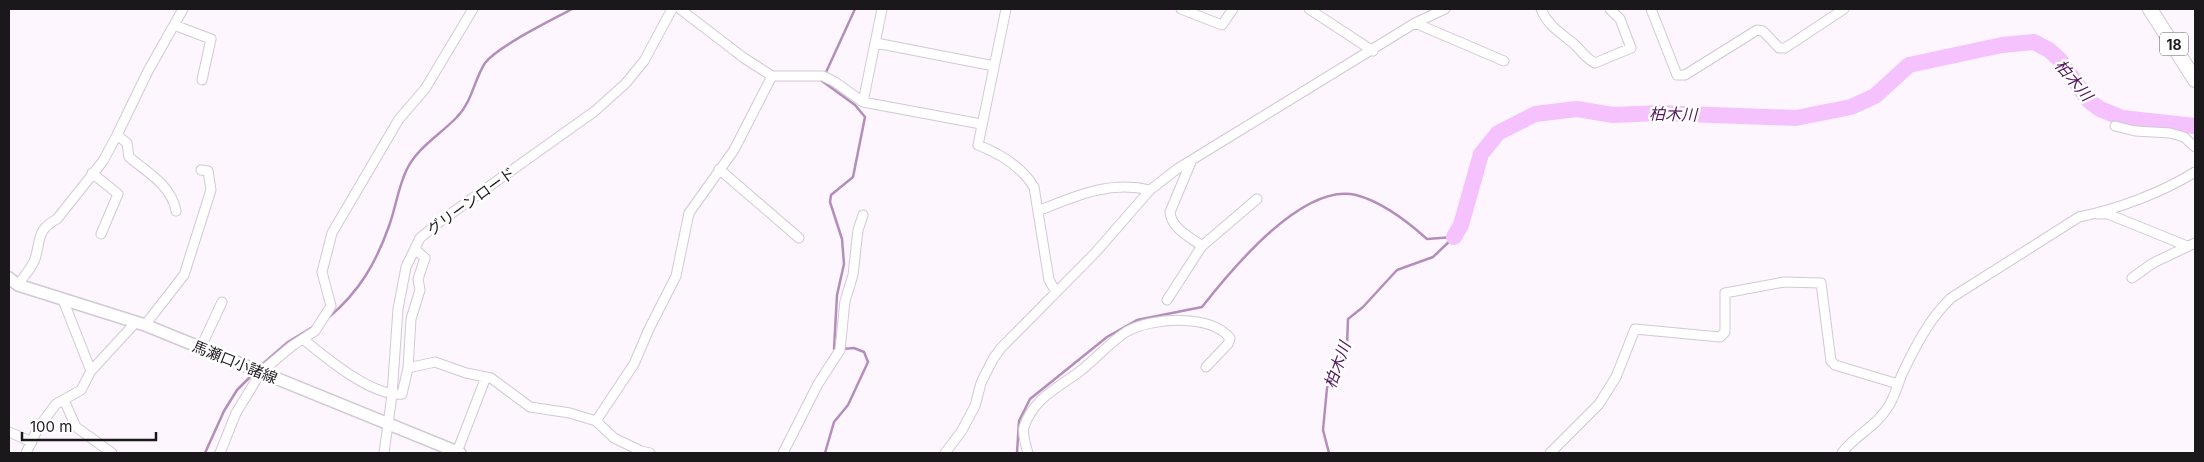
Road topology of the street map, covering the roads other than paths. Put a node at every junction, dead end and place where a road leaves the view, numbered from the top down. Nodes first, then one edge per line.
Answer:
1 (183, 9) edge
2 (473, 9) edge
3 (672, 9) edge
4 (680, 9) edge
5 (882, 9) edge
6 (1006, 9) edge
7 (1181, 9) edge
8 (1232, 9) edge
9 (1309, 9) edge
10 (1445, 9) edge
11 (1541, 9) edge
12 (1610, 9) edge
13 (1651, 9) edge
14 (1844, 9) edge
15 (2150, 9) edge
16 (1415, 23) junction
17 (174, 25) junction
18 (876, 43) junction
19 (1373, 51) junction
20 (1504, 61) dead end
21 (994, 66) junction
22 (772, 76) junction
23 (202, 80) dead end
24 (2195, 80) edge
25 (863, 102) junction
26 (981, 124) junction
27 (2115, 126) dead end
28 (117, 135) junction
29 (2195, 147) edge
30 (1191, 162) junction
31 (720, 169) junction
32 (201, 170) dead end
33 (92, 172) junction
34 (2195, 172) edge
35 (1150, 190) junction
36 (1258, 199) dead end
37 (176, 211) dead end
38 (1038, 211) junction
39 (2096, 214) junction
40 (863, 215) dead end
41 (101, 234) dead end
42 (799, 238) dead end
43 (2191, 244) edge
44 (1202, 246) junction
45 (415, 249) junction
46 (2132, 278) dead end
47 (13, 281) edge
48 (1056, 292) junction
49 (63, 300) junction
50 (1166, 300) dead end
51 (222, 302) dead end
52 (141, 324) junction
53 (303, 339) junction
54 (201, 347) junction
55 (1206, 367) dead end
56 (408, 368) junction
57 (91, 371) junction
58 (261, 372) junction
59 (486, 377) junction
60 (1898, 384) junction
61 (392, 395) junction
62 (64, 400) junction
63 (596, 422) junction
64 (387, 426) junction
65 (9, 432) edge
66 (32, 442) junction
67 (640, 452) edge
68 (26, 453) edge
69 (112, 453) edge
70 (220, 453) edge
71 (384, 453) edge
72 (459, 453) edge
73 (650, 453) edge
74 (784, 453) edge
75 (945, 453) edge
76 (1028, 453) edge
77 (1550, 453) edge
78 (1842, 453) edge

1 - 17 street
2 - 53 street
3 - 45 street, グリーンロード
4 - 22 street
5 - 18 street
6 - 21 street
7 - 8 street
9 - 19 street
10 - 16 street
11 - 12 street
13 - 14 street
15 - 24 highway, 18
16 - 19 street
16 - 20 street
17 - 23 street
17 - 28 street
18 - 21 street
18 - 25 street
19 - 30 street
21 - 26 street
22 - 25 street
22 - 31 street
25 - 26 street
26 - 38 street
27 - 29 street
28 - 33 street
28 - 37 street
30 - 35 street
30 - 44 street
31 - 42 street
31 - 63 street
32 - 52 street
33 - 41 street
33 - 47 street
34 - 39 street
35 - 38 street
35 - 48 street
36 - 44 street
38 - 48 street
39 - 43 street
39 - 60 street
40 - 74 street
43 - 46 street
44 - 50 street
45 - 56 street
45 - 61 street, グリーンロード
47 - 49 main road, 馬瀬口小諸線
48 - 75 street
49 - 52 main road, 馬瀬口小諸線
49 - 57 street
51 - 54 street
52 - 54 main road, 馬瀬口小諸線
52 - 57 street
53 - 58 street
53 - 61 street
54 - 58 main road, 馬瀬口小諸線
55 - 76 street
56 - 59 street
56 - 61 street
57 - 62 street
58 - 64 main road, 馬瀬口小諸線
58 - 70 street
59 - 63 street
59 - 72 street
60 - 77 street
60 - 78 street
61 - 64 street, グリーンロード
62 - 66 street
62 - 69 street
63 - 67 street
64 - 71 street, グリーンロード
64 - 72 main road, 馬瀬口小諸線
65 - 66 street
66 - 68 street
67 - 73 street

